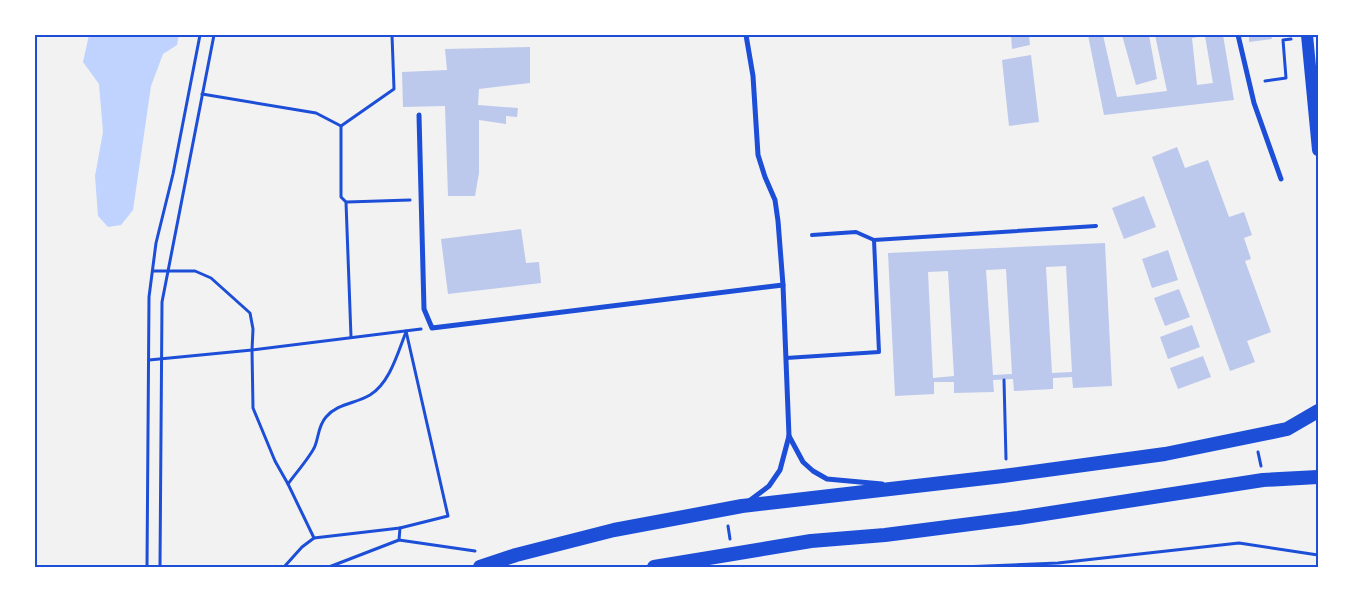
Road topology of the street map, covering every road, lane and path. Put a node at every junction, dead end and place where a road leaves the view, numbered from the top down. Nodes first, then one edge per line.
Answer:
1 (200, 35) edge
2 (214, 35) edge
3 (392, 35) edge
4 (746, 35) edge
5 (1238, 35) edge
6 (1306, 35) edge
7 (1292, 39) dead end
8 (1265, 81) dead end
9 (202, 94) junction
10 (419, 115) dead end
11 (341, 126) junction
12 (1318, 150) edge
13 (1281, 179) dead end
14 (421, 200) junction
15 (346, 202) junction
16 (1096, 226) dead end
17 (812, 235) dead end
18 (874, 240) junction
19 (153, 271) junction
20 (168, 272) junction
21 (783, 285) junction
22 (432, 328) junction
23 (406, 331) junction
24 (351, 337) junction
25 (252, 350) junction
26 (786, 358) junction
27 (162, 359) junction
28 (149, 360) junction
29 (1004, 380) dead end
30 (1318, 411) edge
31 (789, 436) junction
32 (1257, 446) dead end
33 (1006, 454) dead end
34 (1262, 471) dead end
35 (1318, 477) edge
36 (288, 484) junction
37 (910, 487) junction
38 (742, 506) junction
39 (727, 519) dead end
40 (400, 528) junction
41 (314, 538) junction
42 (399, 540) junction
43 (731, 542) dead end
44 (476, 551) dead end
45 (1318, 555) edge
46 (147, 567) edge
47 (160, 567) edge
48 (284, 567) edge
49 (329, 567) edge
50 (480, 567) edge
51 (654, 567) edge
52 (960, 567) edge

1 - 19 path
2 - 9 path
3 - 11 path
4 - 21 street
5 - 13 street
6 - 12 main road
7 - 8 path
9 - 11 path
9 - 20 path
10 - 14 street
11 - 15 path
14 - 15 path
14 - 22 street
15 - 24 path
16 - 18 lane
17 - 18 lane
18 - 26 lane
19 - 20 path
19 - 28 path
20 - 25 path
20 - 27 path
21 - 22 street
21 - 26 street
22 - 23 path
23 - 24 path
23 - 36 path
23 - 40 path
24 - 25 path
25 - 27 path
25 - 36 path
26 - 31 street
27 - 28 path
27 - 47 path
28 - 46 path
29 - 33 path
30 - 37 highway
31 - 37 street
31 - 38 street
32 - 34 path
35 - 51 highway
36 - 41 path
37 - 38 highway
38 - 50 highway
39 - 43 path
40 - 41 path
40 - 42 path
41 - 48 path
42 - 44 path
42 - 49 path
45 - 52 path

